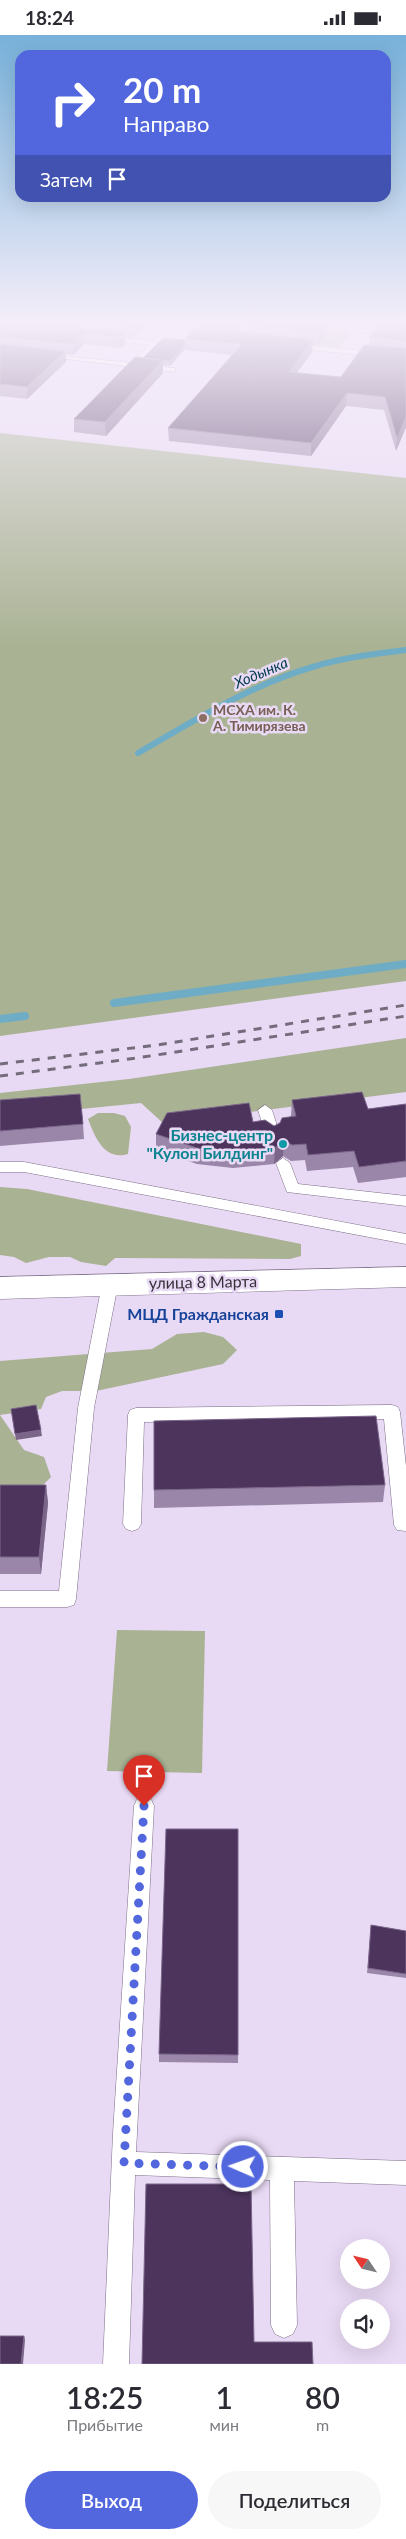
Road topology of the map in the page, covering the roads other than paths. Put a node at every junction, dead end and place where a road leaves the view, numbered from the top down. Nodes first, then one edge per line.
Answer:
1 (265, 1110) dead end
2 (273, 1135) edge
3 (283, 1163) dead end
4 (0, 1167) edge
5 (406, 1201) edge
6 (406, 1239) edge
7 (406, 1277) edge
8 (110, 1283) junction
9 (0, 1288) edge
10 (132, 1524) dead end
11 (403, 1525) dead end
12 (0, 1599) edge
13 (144, 1806) dead end
14 (124, 2163) junction
15 (282, 2169) junction
16 (406, 2173) edge
17 (284, 2325) dead end
18 (116, 2364) edge

1 - 2 lane
3 - 5 lane
4 - 6 lane
7 - 8 street, улица 8 Марта
8 - 9 street, улица 8 Марта
8 - 12 lane
10 - 11 lane
13 - 14 lane
14 - 15 lane
14 - 18 lane
15 - 16 lane
15 - 17 lane

